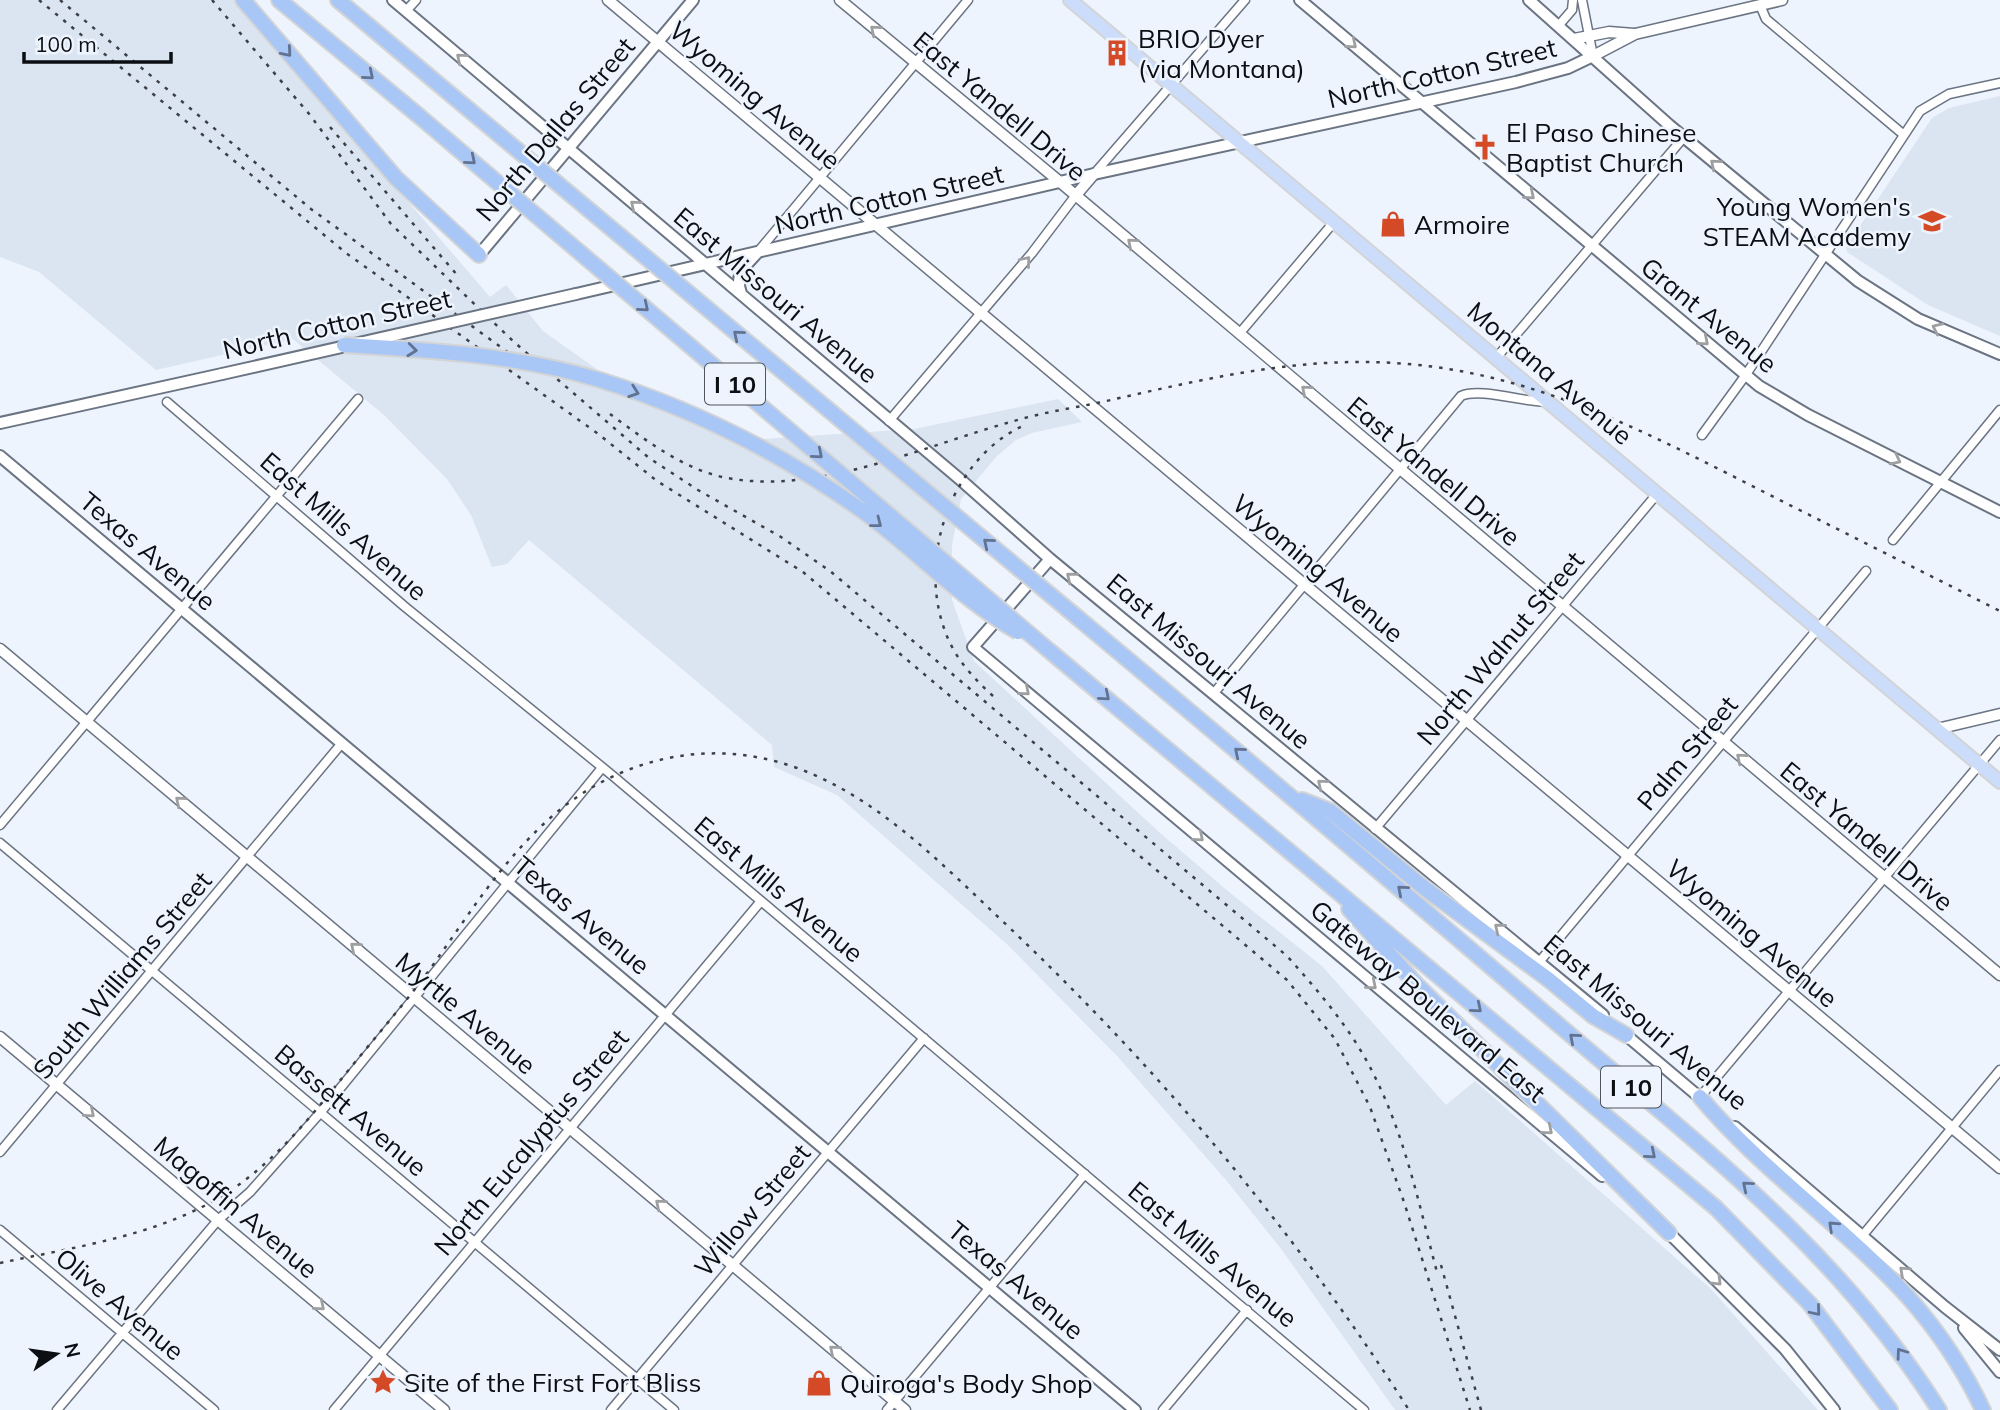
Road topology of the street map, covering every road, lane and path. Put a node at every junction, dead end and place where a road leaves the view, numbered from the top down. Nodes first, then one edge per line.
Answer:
1 (243, 0) edge
2 (279, 0) edge
3 (338, 0) edge
4 (393, 0) edge
5 (416, 0) edge
6 (608, 0) edge
7 (693, 0) edge
8 (840, 0) edge
9 (968, 0) edge
10 (1070, 0) edge
11 (1245, 0) edge
12 (1300, 0) edge
13 (1529, 0) edge
14 (1573, 0) edge
15 (1582, 0) edge
16 (1730, 0) edge
17 (1782, 0) edge
18 (1760, 5) junction
19 (407, 11) junction
20 (1733, 11) junction
21 (1559, 26) junction
22 (1635, 34) junction
23 (1590, 36) junction
24 (1574, 39) junction
25 (658, 41) junction
26 (1593, 56) junction
27 (916, 64) junction
28 (2000, 83) edge
29 (1172, 86) junction
30 (1422, 103) junction
31 (1904, 135) junction
32 (1684, 138) junction
33 (1240, 144) junction
34 (566, 147) junction
35 (1094, 174) junction
36 (819, 177) junction
37 (1060, 182) junction
38 (1076, 195) junction
39 (1334, 222) junction
40 (877, 226) junction
41 (1591, 247) junction
42 (757, 253) junction
43 (479, 254) joint
44 (1825, 255) junction
45 (706, 264) junction
46 (742, 295) junction
47 (982, 313) junction
48 (1239, 334) junction
49 (344, 345) junction
50 (2000, 354) edge
51 (1497, 357) junction
52 (1745, 376) junction
53 (358, 399) dead end
54 (167, 402) dead end
55 (1550, 402) junction
56 (2000, 410) edge
57 (889, 421) junction
58 (0, 423) edge
59 (1702, 435) dead end
60 (0, 456) edge
61 (1401, 469) junction
62 (1940, 482) junction
63 (1657, 494) junction
64 (276, 496) junction
65 (2000, 512) edge
66 (1893, 540) dead end
67 (1050, 559) junction
68 (1866, 571) dead end
69 (1304, 584) junction
70 (1562, 606) junction
71 (182, 609) junction
72 (1818, 629) junction
73 (0, 649) edge
74 (1052, 653) junction
75 (1214, 693) junction
76 (2000, 714) edge
77 (1466, 720) junction
78 (86, 722) junction
79 (1937, 729) junction
80 (2000, 740) edge
81 (342, 743) junction
82 (1723, 743) junction
83 (1980, 764) junction
84 (601, 769) junction
85 (2000, 782) edge
86 (1292, 795) junction
87 (0, 825) edge
88 (1375, 829) junction
89 (0, 843) edge
90 (1628, 856) junction
91 (248, 858) junction
92 (1313, 869) junction
93 (1885, 878) junction
94 (509, 883) junction
95 (761, 901) junction
96 (1540, 961) junction
97 (153, 971) junction
98 (2000, 975) edge
99 (1790, 991) junction
100 (414, 996) junction
101 (667, 1017) junction
102 (1626, 1035) junction
103 (0, 1037) edge
104 (924, 1038) junction
105 (2000, 1070) edge
106 (57, 1085) junction
107 (1700, 1097) junction
108 (320, 1113) junction
109 (1952, 1128) junction
110 (571, 1130) junction
111 (0, 1152) edge
112 (828, 1152) junction
113 (2000, 1168) edge
114 (1085, 1174) junction
115 (218, 1220) junction
116 (0, 1230) edge
117 (1669, 1233) junction
118 (1863, 1235) junction
119 (476, 1243) junction
120 (733, 1265) junction
121 (991, 1289) junction
122 (1945, 1307) junction
123 (1247, 1310) junction
124 (124, 1334) junction
125 (2000, 1350) edge
126 (380, 1356) junction
127 (2000, 1372) edge
128 (637, 1379) junction
129 (894, 1401) junction
130 (57, 1410) edge
131 (214, 1410) edge
132 (334, 1410) edge
133 (444, 1410) edge
134 (611, 1410) edge
135 (674, 1410) edge
136 (887, 1410) edge
137 (905, 1410) edge
138 (1135, 1410) edge
139 (1163, 1410) edge
140 (1364, 1410) edge
141 (1834, 1410) edge
142 (1890, 1410) edge
143 (1939, 1410) edge
144 (1983, 1410) edge

1 -> 43 highway
2 -> 74 highway, I 10, bridge
86 -> 3 highway, I 10, bridge
4 - 19 main road, East Missouri Avenue
5 - 19 street
6 - 25 street, Wyoming Avenue
7 - 25 main road, North Dallas Street
27 -> 8 street, East Yandell Drive
9 - 27 street
10 - 29 main road, Montana Avenue
11 - 29 street
12 -> 30 main road, Grant Avenue
13 - 21 main road
14 - 21 street
15 - 23 street
16 - 20 street
17 - 18 street, North Cotton Street
18 - 20 street, North Cotton Street
18 - 31 street
34 -> 19 main road, East Missouri Avenue
20 - 22 street, North Cotton Street
21 - 24 main road
22 - 23 street
22 - 26 street, North Cotton Street
23 - 24 street
23 - 26 street
24 - 26 main road
25 - 34 main road, North Dallas Street
25 - 36 street, Wyoming Avenue
26 - 30 main road, North Cotton Street
26 - 32 main road
27 - 36 street
27 - 37 street, East Yandell Drive
28 - 31 street
29 - 33 main road, Montana Avenue
29 - 35 street
30 - 33 main road, North Cotton Street
30 -> 41 main road, Grant Avenue
31 - 44 street
32 - 41 street
44 -> 32 main road
33 - 35 main road, North Cotton Street
33 - 39 main road, Montana Avenue
34 - 43 main road, North Dallas Street
45 -> 34 main road, East Missouri Avenue
35 - 37 main road, North Cotton Street
35 - 38 street
36 - 40 street, Wyoming Avenue
36 - 42 street
37 - 38 street, East Yandell Drive
37 - 40 main road, North Cotton Street
47 -> 38 street
48 -> 38 street, East Yandell Drive
39 - 48 street
39 - 51 main road, Montana Avenue
40 - 42 main road, North Cotton Street
40 - 47 street, Wyoming Avenue
41 - 51 street
41 -> 52 main road, Grant Avenue
42 - 45 main road, North Cotton Street
42 - 46 main road
50 -> 44 main road
44 - 52 street
45 - 46 main road, East Missouri Avenue
45 - 49 main road, North Cotton Street, bridge
46 - 57 main road, East Missouri Avenue
47 - 57 street
47 - 69 street, Wyoming Avenue
61 -> 48 street, East Yandell Drive
49 - 58 main road, North Cotton Street, bridge
49 -> 74 highway, bridge
51 - 55 main road, Montana Avenue
52 - 59 street
52 -> 62 main road, Grant Avenue
53 - 64 street
54 - 64 street, East Mills Avenue
55 - 61 street
55 - 63 main road, Montana Avenue
56 - 62 street
57 - 67 main road, East Missouri Avenue
60 - 71 main road, Texas Avenue
61 - 69 street
61 - 70 street, East Yandell Drive
62 - 65 main road, Grant Avenue
62 - 66 street
63 - 70 street, North Walnut Street
63 - 72 main road, Montana Avenue
64 - 71 street
64 - 84 street, East Mills Avenue
75 -> 67 main road, East Missouri Avenue
67 -> 117 main road, Gateway Boulevard East
68 - 72 street, Palm Street
69 - 75 street
69 - 77 street, Wyoming Avenue
70 - 77 street, North Walnut Street
70 - 82 street, East Yandell Drive
71 - 78 street
71 - 81 main road, Texas Avenue
72 - 79 main road, Montana Avenue
72 - 82 street, Palm Street
73 - 78 street, Myrtle Avenue
74 -> 92 highway, I 10
88 -> 75 main road, East Missouri Avenue
76 - 79 street
77 - 88 street, North Walnut Street
77 - 90 street, Wyoming Avenue
78 - 87 street
91 -> 78 street, Myrtle Avenue
79 - 83 main road, Montana Avenue
80 - 83 street
81 - 91 street, South Williams Street
81 - 94 main road, Texas Avenue
82 - 90 street, Palm Street
93 -> 82 street, East Yandell Drive
83 - 85 main road, Montana Avenue
83 - 93 street
84 - 94 street
84 - 95 street, East Mills Avenue
86 - 102 highway
143 -> 86 highway, I 10
96 -> 88 main road, East Missouri Avenue
89 - 97 street, Bassett Avenue
90 - 96 street, Palm Street
90 - 99 street, Wyoming Avenue
91 - 97 street, South Williams Street
100 -> 91 street, Myrtle Avenue
92 - 117 highway
92 -> 142 highway, I 10
93 - 98 street, East Yandell Drive
93 - 99 street
94 - 100 street
94 - 101 main road, Texas Avenue
95 - 101 street, North Eucalyptus Street
95 - 104 street, East Mills Avenue
96 - 102 main road, East Missouri Avenue
97 - 106 street, South Williams Street
97 - 108 street, Bassett Avenue
99 - 107 street
99 - 109 street, Wyoming Avenue
100 - 108 street
100 - 110 street, Myrtle Avenue
101 - 110 street, North Eucalyptus Street
101 - 112 main road, Texas Avenue
102 - 107 main road, East Missouri Avenue
103 - 106 street, Magoffin Avenue
104 - 112 street, Willow Street
104 - 114 street, East Mills Avenue
105 - 109 street
106 - 111 street, South Williams Street
106 -> 115 street, Magoffin Avenue
107 - 118 main road, East Missouri Avenue
144 -> 107 highway
108 - 115 street
108 - 119 street, Bassett Avenue
109 - 113 street, Wyoming Avenue
109 - 118 street
110 - 119 street, North Eucalyptus Street
120 -> 110 street, Myrtle Avenue
112 - 120 street, Willow Street
112 - 121 main road, Texas Avenue
114 - 121 street
114 - 123 street, East Mills Avenue
115 - 124 street
115 -> 126 street, Magoffin Avenue
116 - 124 street, Olive Avenue
117 -> 141 main road, Gateway Boulevard East
122 -> 118 main road, East Missouri Avenue
119 - 126 street, North Eucalyptus Street
119 - 128 street, Bassett Avenue
120 - 128 street, Willow Street
129 -> 120 street, Myrtle Avenue
121 - 129 street
121 - 138 main road, Texas Avenue
122 - 125 main road, East Missouri Avenue
122 - 127 main road
123 - 139 street
123 - 140 street, East Mills Avenue
124 - 130 street
124 - 131 street, Olive Avenue
126 - 132 street, North Eucalyptus Street
126 - 133 street, Magoffin Avenue
128 - 134 street, Willow Street
128 - 135 street, Bassett Avenue
129 - 136 street
129 - 137 street, Myrtle Avenue

